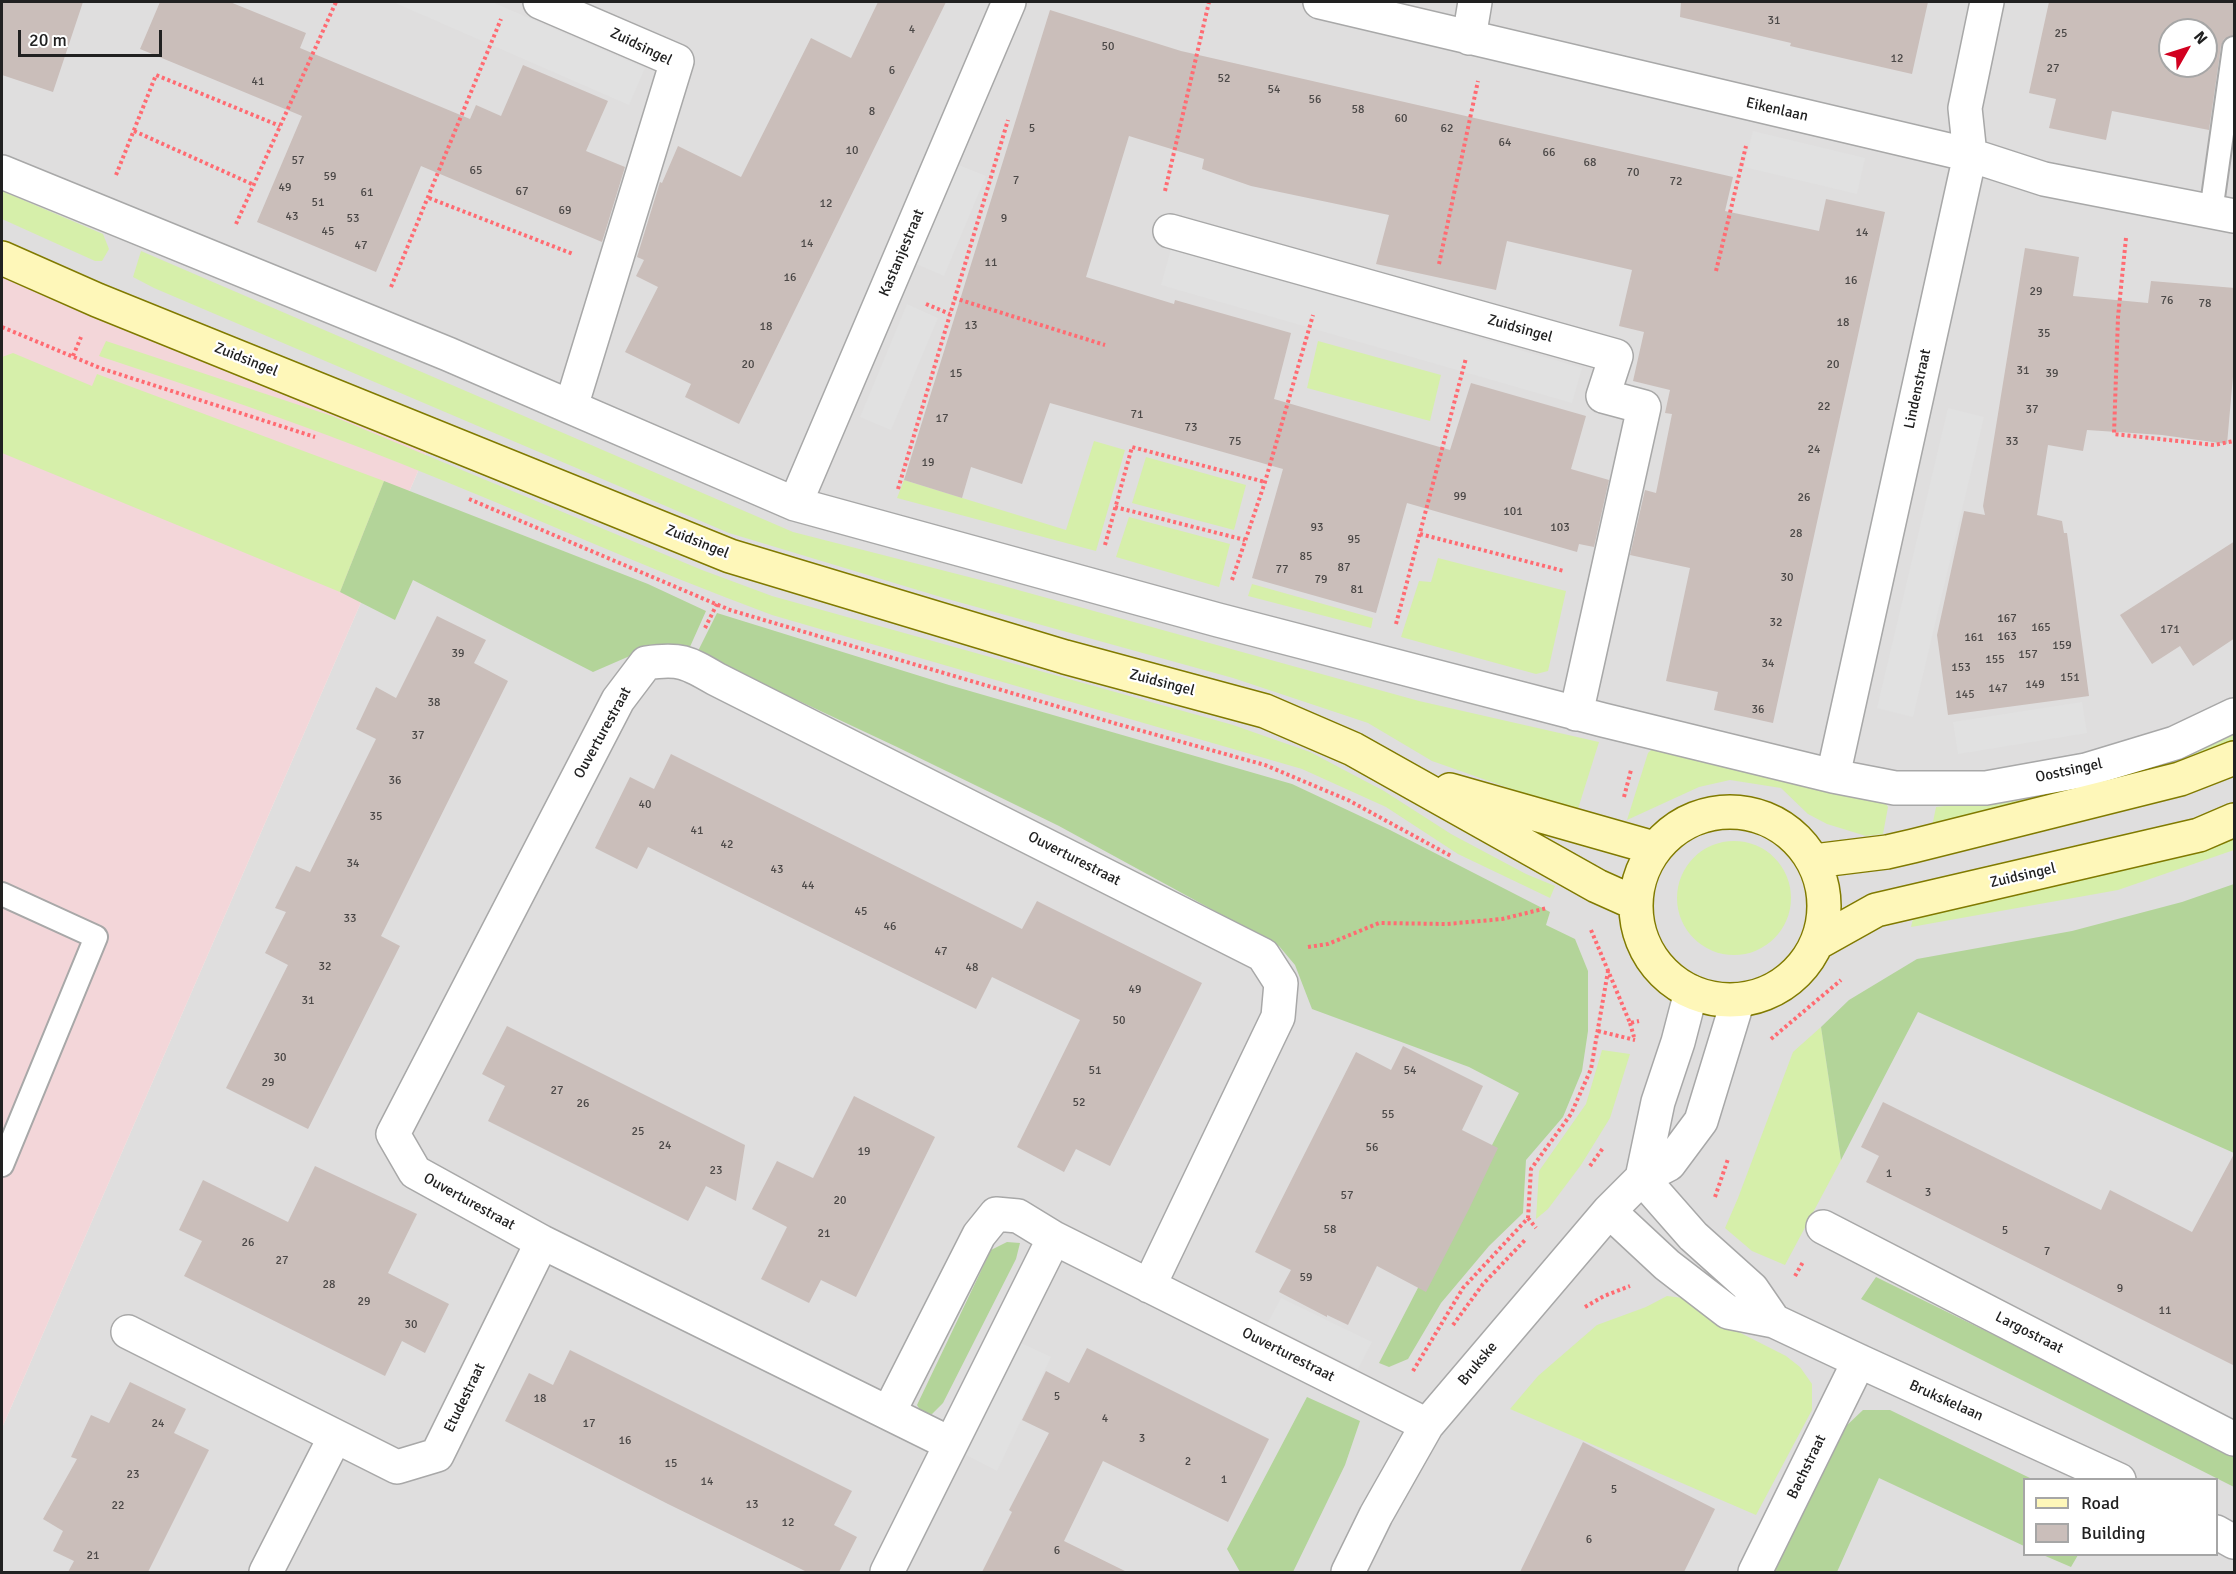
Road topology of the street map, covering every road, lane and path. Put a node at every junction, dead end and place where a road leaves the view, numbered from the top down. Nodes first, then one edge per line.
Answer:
1 (336, 2) edge
2 (540, 2) edge
3 (1009, 2) edge
4 (1209, 2) edge
5 (1320, 2) edge
6 (1475, 2) edge
7 (1987, 2) edge
8 (504, 12) dead end
9 (1478, 40) junction
10 (2235, 48) edge
11 (1756, 105) junction
12 (1009, 115) dead end
13 (280, 126) junction
14 (134, 131) junction
15 (1970, 155) junction
16 (2, 172) edge
17 (254, 185) junction
18 (2130, 195) junction
19 (429, 198) junction
20 (102, 212) junction
21 (2223, 214) edge
22 (1170, 231) joint
23 (2, 258) edge
24 (220, 260) junction
25 (613, 269) junction
26 (1716, 271) dead end
27 (1325, 274) junction
28 (954, 298) junction
29 (1430, 304) junction
30 (1477, 317) junction
31 (375, 324) junction
32 (1105, 345) dead end
33 (571, 407) junction
34 (2235, 441) edge
35 (1265, 482) junction
36 (795, 504) junction
37 (1115, 507) junction
38 (886, 529) junction
39 (1420, 534) junction
40 (1245, 540) junction
41 (1605, 582) junction
42 (1093, 586) junction
43 (1218, 620) junction
44 (1385, 664) junction
45 (1576, 714) junction
46 (2235, 715) edge
47 (2235, 758) edge
48 (1833, 776) junction
49 (1408, 779) junction
50 (2235, 820) edge
51 (1654, 848) junction
52 (1814, 861) junction
53 (2, 894) edge
54 (1635, 903) junction
55 (1550, 907) dead end
56 (1817, 943) junction
57 (1263, 955) junction
58 (1608, 970) dead end
59 (1691, 992) junction
60 (1738, 1000) junction
61 (1630, 1023) dead end
62 (1636, 1044) dead end
63 (1606, 1142) dead end
64 (2, 1165) edge
65 (1589, 1168) dead end
66 (1642, 1178) junction
67 (1609, 1211) junction
68 (1528, 1218) junction
69 (1544, 1220) dead end
70 (1823, 1227) joint
71 (1536, 1228) junction
72 (1054, 1238) junction
73 (542, 1242) junction
74 (1149, 1286) junction
75 (1774, 1320) junction
76 (1450, 1328) dead end
77 (128, 1332) dead end
78 (1859, 1362) junction
79 (1392, 1407) junction
80 (889, 1412) junction
81 (1427, 1425) junction
82 (335, 1437) junction
83 (2235, 1439) edge
84 (951, 1444) junction
85 (2117, 1478) edge
86 (2218, 1533) edge
87 (2235, 1542) edge
88 (266, 1572) edge
89 (886, 1572) edge
90 (1348, 1572) edge
91 (1755, 1572) edge

1 - 13 path
2 - 25 street, Zuidsingel
3 - 36 street, Kastanjestraat
4 - 22 path
5 - 9 street, Eikenlaan
6 - 9 street
7 - 15 street, Lindenstraat
8 - 19 path
9 - 11 street, Eikenlaan
9 - 29 path
10 - 21 lane
11 - 15 street, Eikenlaan
11 - 26 path
12 - 28 path
13 - 14 path
13 - 17 path
14 - 17 path
14 - 20 path
15 - 18 street, Eikenlaan
15 - 48 street, Lindenstraat
16 - 20 street
17 - 24 path
18 - 21 street, Eikenlaan
18 - 34 path
19 - 25 path
19 - 31 path
20 - 24 street
22 - 27 street, Zuidsingel
23 - 49 main road, Zuidsingel
24 - 31 street
25 - 33 street, Zuidsingel
27 - 29 street, Zuidsingel
27 - 35 path
28 - 32 path
28 - 38 path
29 - 30 street, Zuidsingel
30 - 39 path
30 - 41 street, Zuidsingel
31 - 33 street
33 - 36 street
35 - 37 path
35 - 40 path
36 - 38 street
37 - 40 path
37 - 42 path
38 - 42 street
39 - 41 path
39 - 44 path
40 - 43 path
41 - 45 street, Zuidsingel
42 - 43 street
43 - 44 street
44 - 45 street
45 - 48 street
46 - 48 street, Oostsingel
47 - 52 main road
49 - 51 main road, Zuidsingel
49 - 54 main road, Zuidsingel
50 - 56 main road, Zuidsingel
51 - 52 main road
51 - 54 main road
52 - 56 main road
53 - 64 lane
54 - 59 main road
55 - 57 path
56 - 60 main road
57 - 73 street, Ouverturestraat
57 - 74 street
58 - 68 path
59 - 60 main road
59 - 66 street
60 - 66 street, Brukske
61 - 62 path
63 - 65 path
66 - 67 street, Brukske
66 - 75 street, Brukskelaan
67 - 75 street, Brukskelaan
67 - 81 street, Brukske
68 - 71 path
68 - 79 path
69 - 71 path
70 - 75 path
70 - 83 street, Largostraat
71 - 76 path
72 - 74 street, Ouverturestraat
72 - 80 street, Ouverturestraat
72 - 84 street
73 - 80 street, Ouverturestraat
73 - 82 street, Etudestraat
74 - 79 street, Ouverturestraat
75 - 78 street, Brukskelaan
77 - 82 street, Etudestraat
78 - 85 street, Brukskelaan
78 - 91 street, Bachstraat
79 - 81 street, Ouverturestraat
80 - 84 street, Ouverturestraat
81 - 90 street, Brukske
82 - 88 street
84 - 89 street
86 - 87 street

